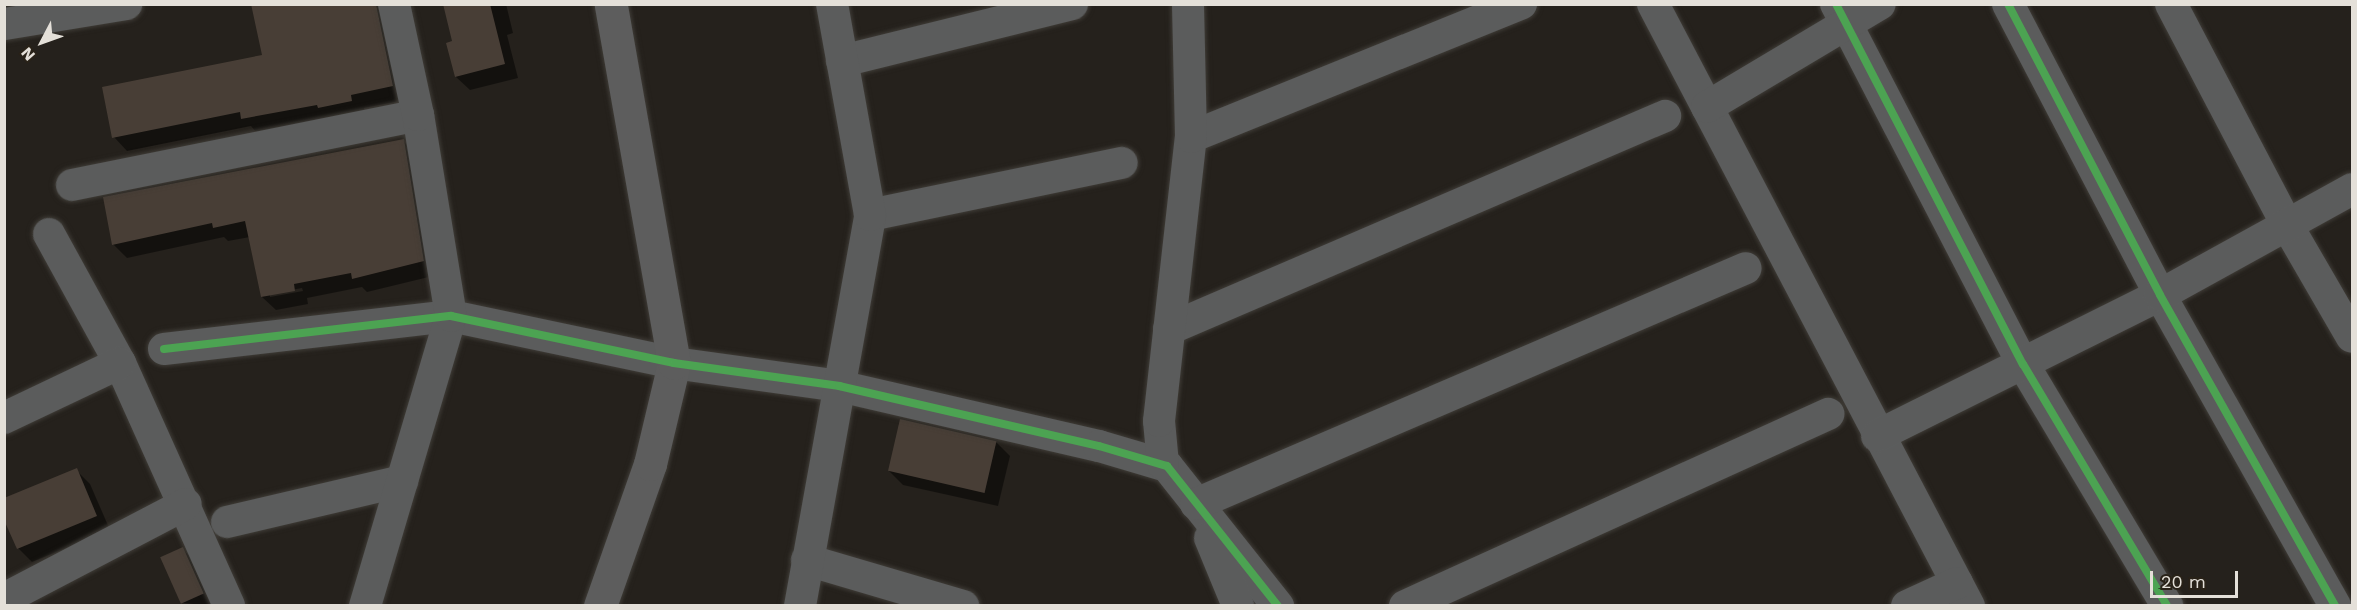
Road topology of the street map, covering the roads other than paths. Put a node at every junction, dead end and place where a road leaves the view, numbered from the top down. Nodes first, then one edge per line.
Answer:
1 (126, 4) edge
2 (394, 4) edge
3 (611, 4) edge
4 (832, 4) edge
5 (1072, 4) edge
6 (1188, 4) edge
7 (1521, 4) edge
8 (1653, 4) edge
9 (1880, 4) edge
10 (2008, 4) edge
11 (2171, 4) edge
12 (1842, 15) edge
13 (4, 24) edge
14 (842, 60) junction
15 (1707, 107) junction
16 (418, 115) junction
17 (1665, 116) dead end
18 (1191, 138) junction
19 (1122, 163) dead end
20 (72, 185) dead end
21 (2352, 189) edge
22 (870, 215) junction
23 (2287, 225) junction
24 (49, 234) dead end
25 (1746, 268) dead end
26 (2160, 295) junction
27 (451, 316) junction
28 (1169, 329) junction
29 (2352, 337) edge
30 (164, 349) dead end
31 (120, 363) junction
32 (674, 363) junction
33 (2024, 364) junction
34 (839, 386) junction
35 (1828, 414) dead end
36 (4, 418) edge
37 (1877, 436) junction
38 (1163, 464) junction
39 (402, 481) junction
40 (186, 504) junction
41 (1196, 504) junction
42 (227, 522) dead end
43 (807, 560) junction
44 (1963, 594) edge
45 (4, 598) edge
46 (2352, 599) edge
47 (229, 606) edge
48 (365, 606) edge
49 (600, 606) edge
50 (800, 606) edge
51 (963, 606) edge
52 (1238, 606) edge
53 (1278, 606) edge
54 (1405, 606) edge
55 (1907, 606) edge
56 (2167, 606) edge
57 (2335, 606) edge
58 (2342, 606) edge

1 - 13 street
2 - 16 street
3 - 32 main road
4 - 14 street
5 - 14 street
6 - 18 street
7 - 18 street
8 - 15 street
9 - 12 street
10 - 26 street
11 - 23 street
12 - 15 street
12 - 33 street
14 - 22 street
15 - 37 street
16 - 20 street
16 - 27 street
17 - 28 street
18 - 28 street
19 - 22 street
21 - 23 street
22 - 34 street
23 - 26 street
23 - 29 street
24 - 31 street
25 - 41 street
26 - 33 street
26 - 57 street
27 - 30 street
27 - 32 street
27 - 39 street
28 - 38 street
31 - 36 street
31 - 40 street
32 - 34 street
32 - 49 main road
33 - 37 street
33 - 56 street
34 - 38 street
34 - 43 street
35 - 54 street
37 - 44 street
38 - 41 street
39 - 42 street
39 - 48 street
40 - 45 street
40 - 47 street
41 - 52 street
41 - 53 street
43 - 50 street
43 - 51 street
44 - 55 street
46 - 58 street

